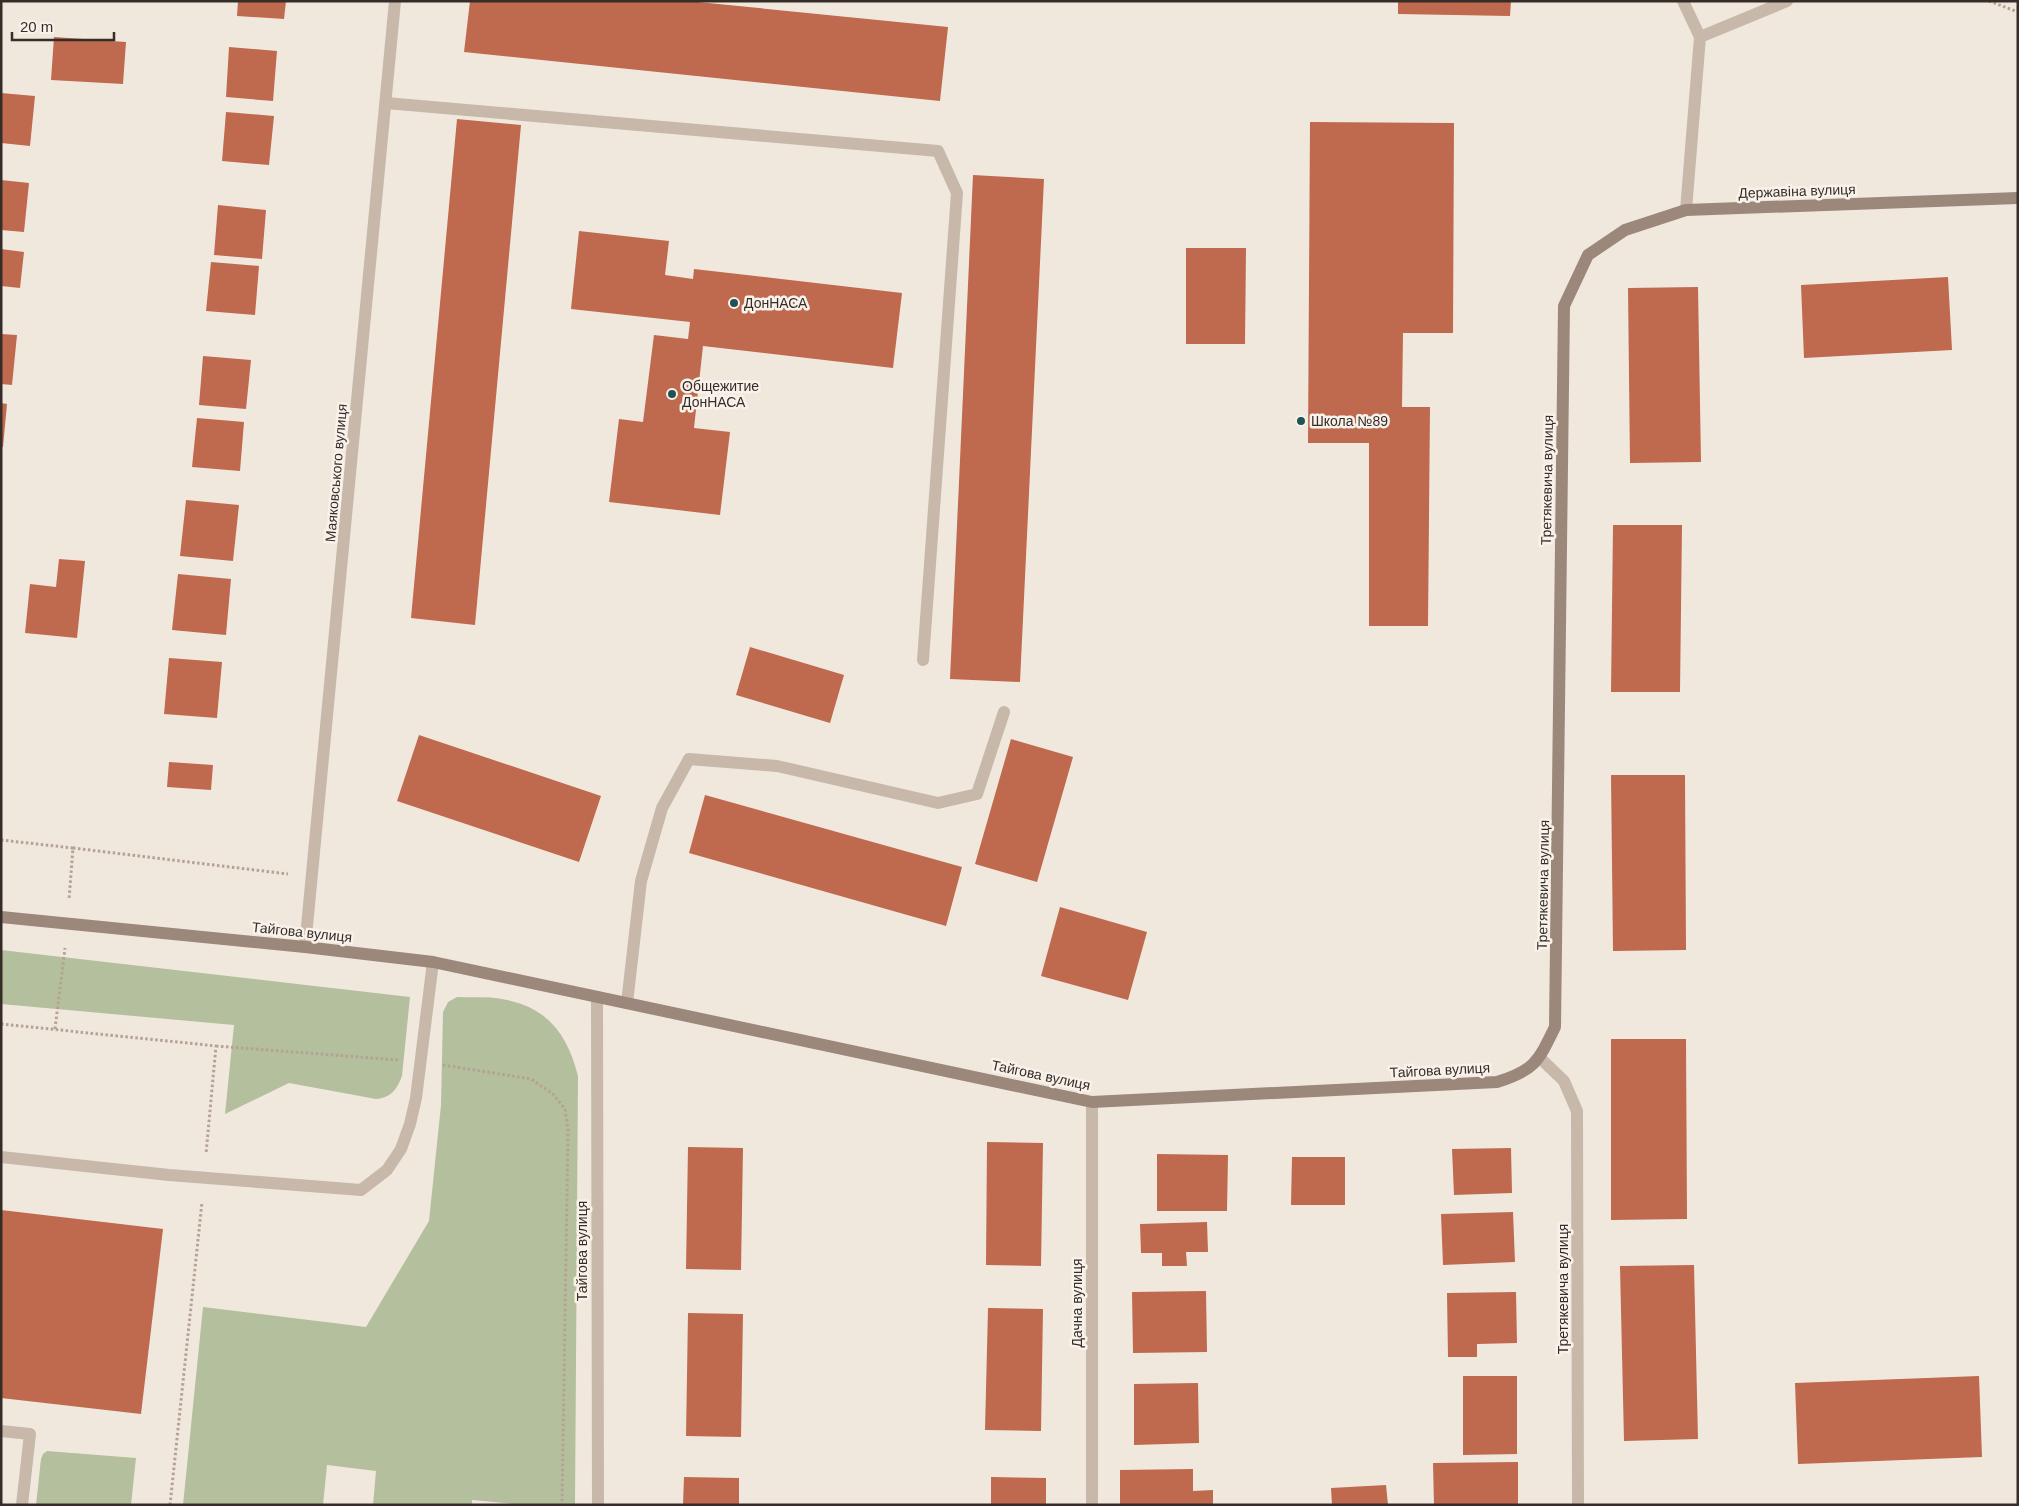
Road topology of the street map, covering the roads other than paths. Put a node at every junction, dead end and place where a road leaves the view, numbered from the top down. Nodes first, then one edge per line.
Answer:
1 (395, 1) edge
2 (1684, 1) edge
3 (1787, 1) edge
4 (1700, 36) junction
5 (386, 103) junction
6 (2018, 198) edge
7 (1686, 210) junction
8 (1588, 255) joint
9 (923, 660) dead end
10 (1004, 712) dead end
11 (1, 917) edge
12 (305, 947) junction
13 (433, 962) junction
14 (597, 997) junction
15 (627, 1003) junction
16 (1540, 1058) junction
17 (1092, 1102) junction
18 (1, 1157) edge
19 (1, 1431) edge
20 (22, 1505) edge
21 (598, 1505) edge
22 (1092, 1505) edge
23 (1578, 1505) edge

1 - 5 street, Маяковського вулиця
2 - 4 street
3 - 4 street
4 - 7 street
5 - 9 street
5 - 12 street, Маяковського вулиця
6 - 7 street, Державіна вулиця
7 - 8 street, Державіна вулиця
8 - 16 street, Третякевича вулиця
10 - 15 street
11 - 12 street, Тайгова вулиця
12 - 13 street, Тайгова вулиця
13 - 14 street, Тайгова вулиця
13 - 18 street
14 - 15 street, Тайгова вулиця
14 - 21 street, Тайгова вулиця
15 - 17 street, Тайгова вулиця
16 - 17 street, Тайгова вулиця
16 - 23 street, Третякевича вулиця
17 - 22 street, Дачна вулиця
19 - 20 street

